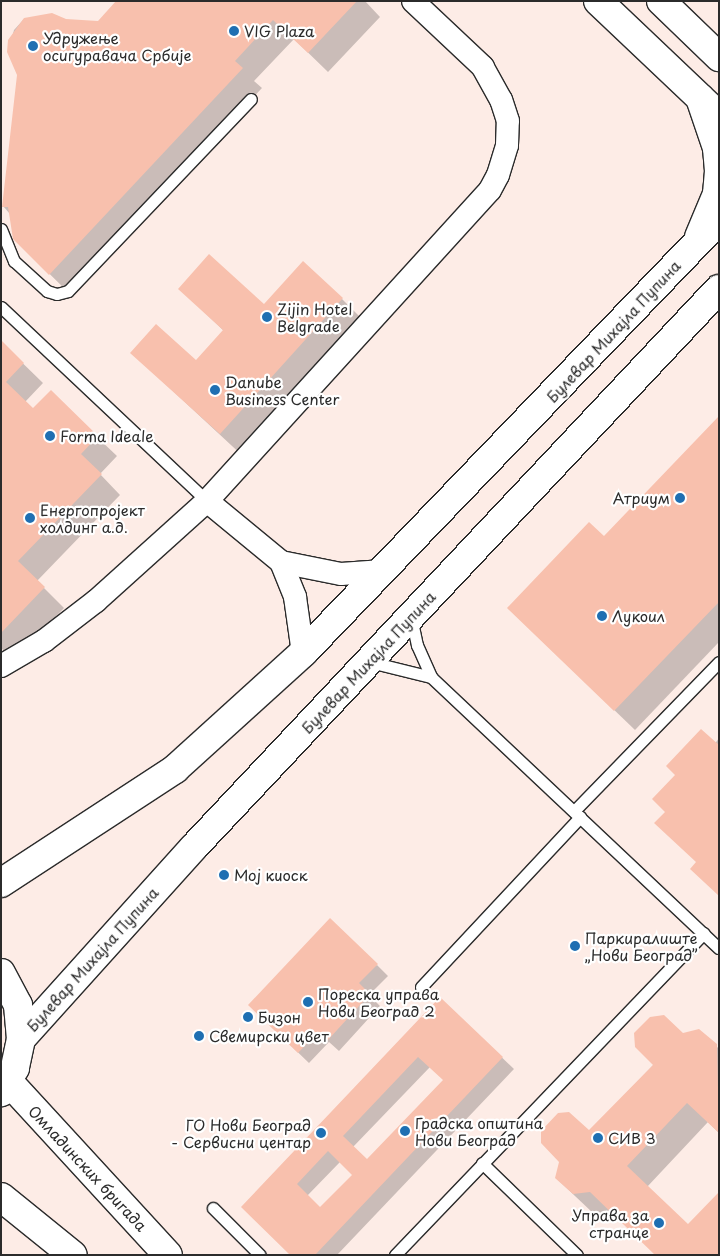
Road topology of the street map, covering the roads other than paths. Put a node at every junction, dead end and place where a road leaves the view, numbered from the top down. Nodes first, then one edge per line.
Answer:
1 (413, 1) edge
2 (598, 1) edge
3 (661, 1) edge
4 (719, 57) edge
5 (251, 99) dead end
6 (709, 107) edge
7 (719, 220) edge
8 (1, 229) edge
9 (695, 245) junction
10 (719, 290) edge
11 (1, 308) edge
12 (206, 501) junction
13 (281, 562) junction
14 (383, 571) junction
15 (411, 616) junction
16 (303, 653) junction
17 (369, 661) junction
18 (719, 662) edge
19 (1, 666) edge
20 (431, 676) junction
21 (577, 814) junction
22 (1, 883) edge
23 (704, 934) junction
24 (719, 948) edge
25 (1, 973) edge
26 (421, 987) dead end
27 (21, 1039) junction
28 (5, 1086) edge
29 (482, 1163) junction
30 (1, 1197) edge
31 (214, 1208) dead end
32 (73, 1255) edge
33 (168, 1255) edge
34 (260, 1255) edge
35 (394, 1255) edge
36 (577, 1255) edge

1 - 12 street
2 - 6 main road
3 - 4 main road
5 - 8 lane
6 - 9 main road
7 - 9 main road, Булевар Михајла Пупина
9 - 14 main road, Булевар Михајла Пупина
10 - 15 main road, Булевар Михајла Пупина
11 - 12 lane
12 - 13 street
12 - 19 street
13 - 14 street
13 - 16 street
14 - 16 main road, Булевар Михајла Пупина
15 - 17 main road, Булевар Михајла Пупина
15 - 20 lane
16 - 22 main road, Булевар Михајла Пупина
17 - 20 lane
17 - 27 main road, Булевар Михајла Пупина
18 - 21 lane
20 - 21 lane
21 - 23 lane
21 - 26 lane
23 - 24 lane
23 - 29 lane
25 - 27 main road
27 - 28 main road
28 - 33 main road, Омладинских бригада
29 - 35 lane
29 - 36 lane
30 - 32 main road
31 - 34 lane

